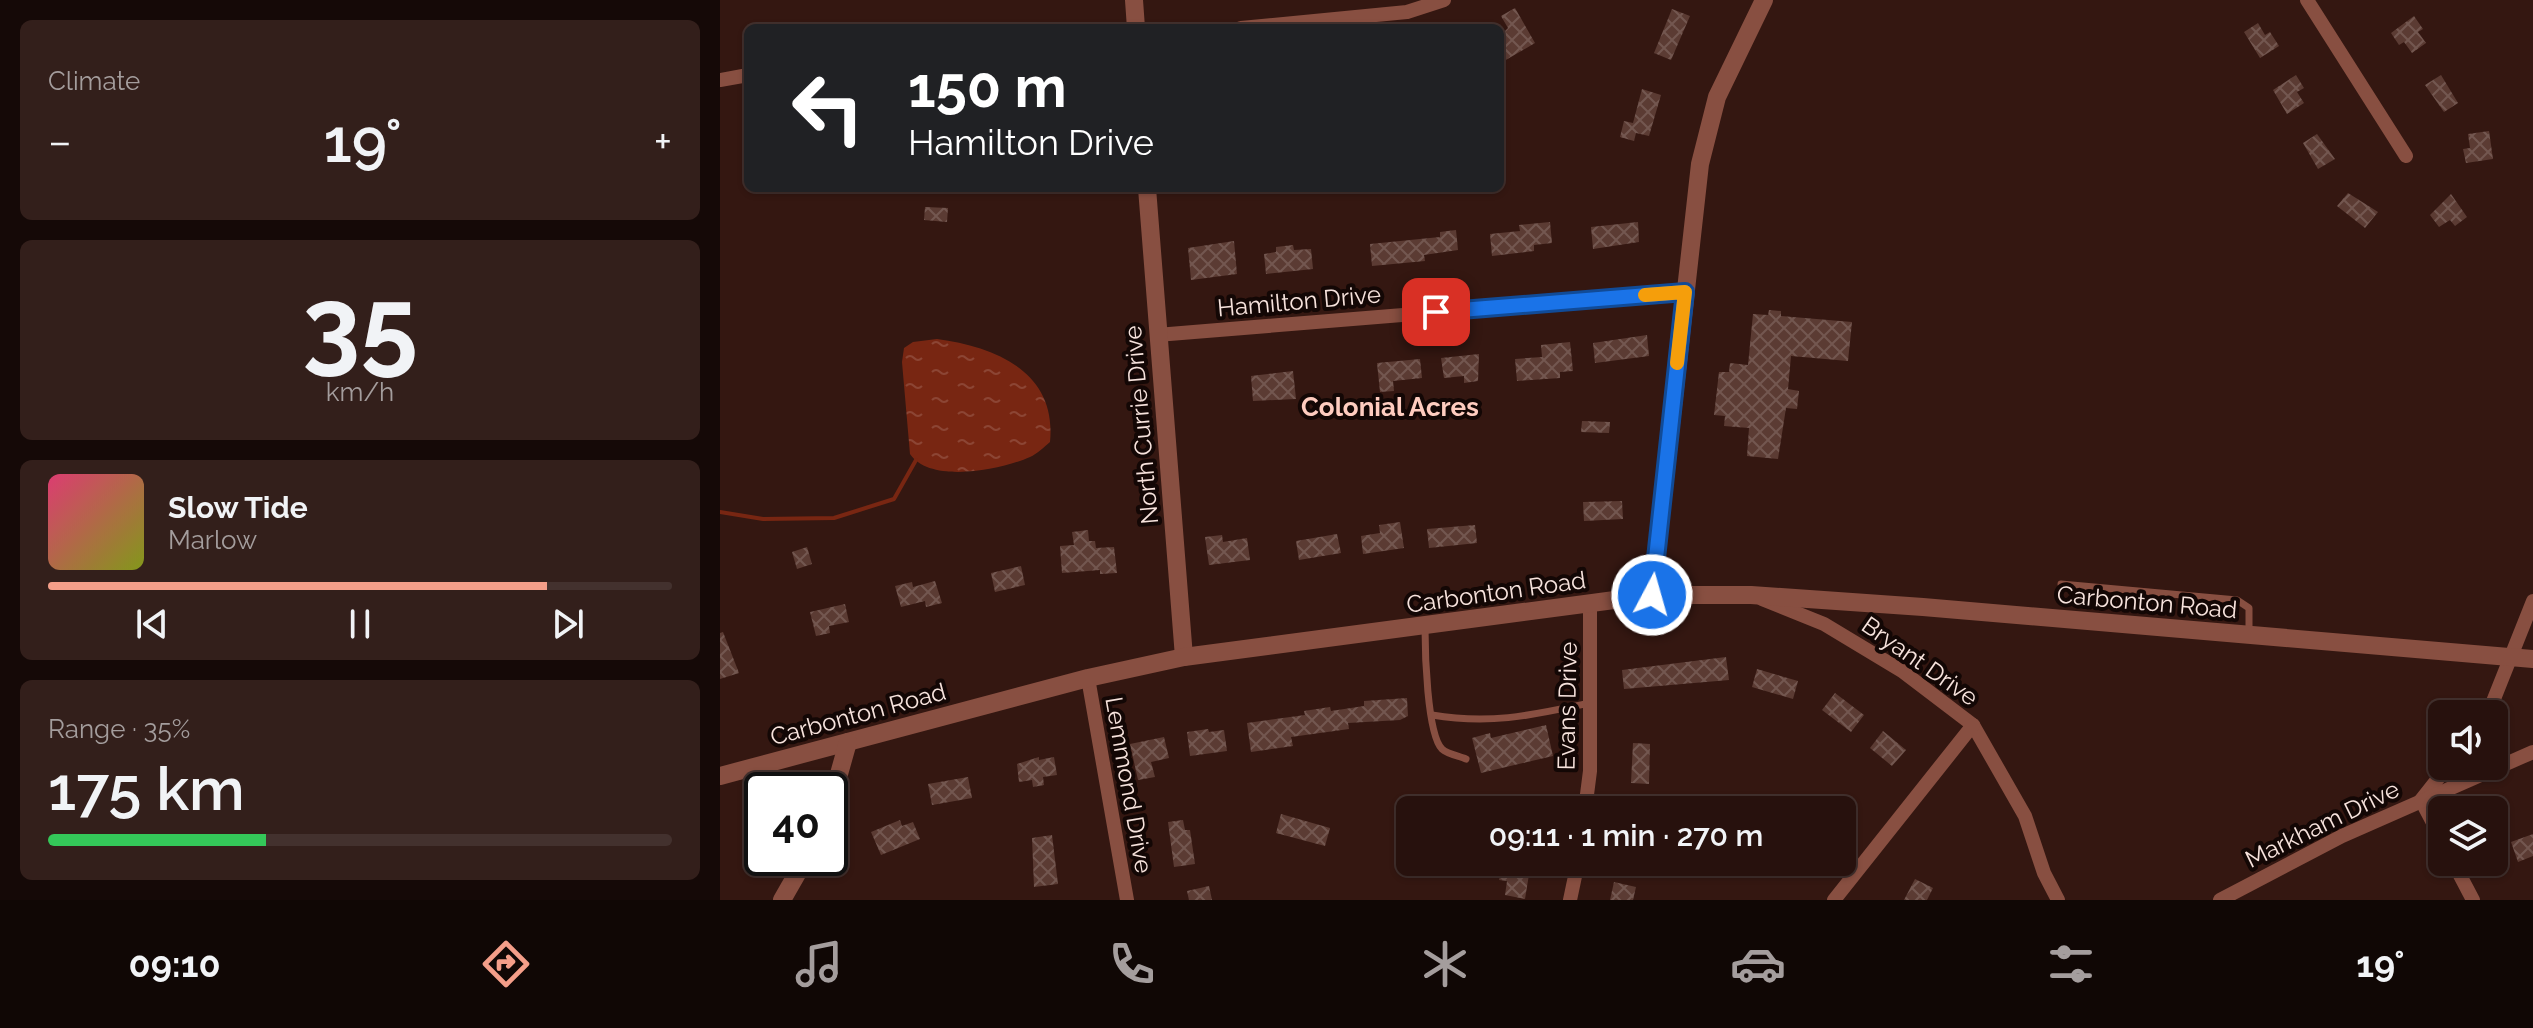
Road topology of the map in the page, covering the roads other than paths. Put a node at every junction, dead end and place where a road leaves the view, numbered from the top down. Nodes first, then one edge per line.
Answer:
1 (1134, 0) edge
2 (1444, 0) edge
3 (1764, 0) edge
4 (2307, 0) edge
5 (1136, 24) edge
6 (1282, 24) edge
7 (744, 76) edge
8 (720, 80) edge
9 (2406, 156) dead end
10 (1147, 192) edge
11 (1685, 292) junction
12 (1157, 335) junction
13 (2061, 584) dead end
14 (1652, 595) junction
15 (1751, 595) junction
16 (2533, 601) edge
17 (1590, 603) junction
18 (1425, 625) junction
19 (2249, 635) junction
20 (1184, 657) junction
21 (2513, 658) junction
22 (2533, 659) edge
23 (1088, 678) junction
24 (2494, 700) edge
25 (1590, 703) junction
26 (1432, 715) junction
27 (1973, 725) junction
28 (848, 742) junction
29 (2533, 752) edge
30 (1466, 759) dead end
31 (840, 772) edge
32 (720, 776) edge
33 (2437, 780) edge
34 (1586, 796) edge
35 (2421, 800) junction
36 (2428, 813) edge
37 (796, 876) edge
38 (1575, 876) edge
39 (2460, 876) edge
40 (782, 900) edge
41 (1127, 900) edge
42 (1570, 900) edge
43 (1834, 900) edge
44 (2058, 900) edge
45 (2220, 900) edge
46 (2473, 900) edge

1 - 5 street
2 - 6 street
3 - 11 street
4 - 9 street
7 - 8 street
10 - 12 street, North Currie Drive
11 - 12 street, Hamilton Drive
11 - 14 street
12 - 20 street, North Currie Drive
13 - 19 lane
14 - 15 street, Carbonton Road
14 - 17 street, Carbonton Road
15 - 19 street, Carbonton Road
15 - 27 street, Bryant Drive
16 - 21 street
17 - 18 street, Carbonton Road
17 - 25 street, Evans Drive
18 - 20 street, Carbonton Road
18 - 26 lane
19 - 21 street, Carbonton Road
20 - 23 street, Carbonton Road
21 - 22 street, Carbonton Road
21 - 24 street
23 - 28 street, Carbonton Road
23 - 41 street, Lemmond Drive
25 - 26 lane
25 - 34 street, Evans Drive
26 - 30 lane
27 - 43 street
27 - 44 street, Bryant Drive
28 - 31 street
28 - 32 street, Carbonton Road
29 - 35 street, Markham Drive
33 - 35 street
35 - 36 street
35 - 45 street, Markham Drive
37 - 40 street
38 - 42 street
39 - 46 street

